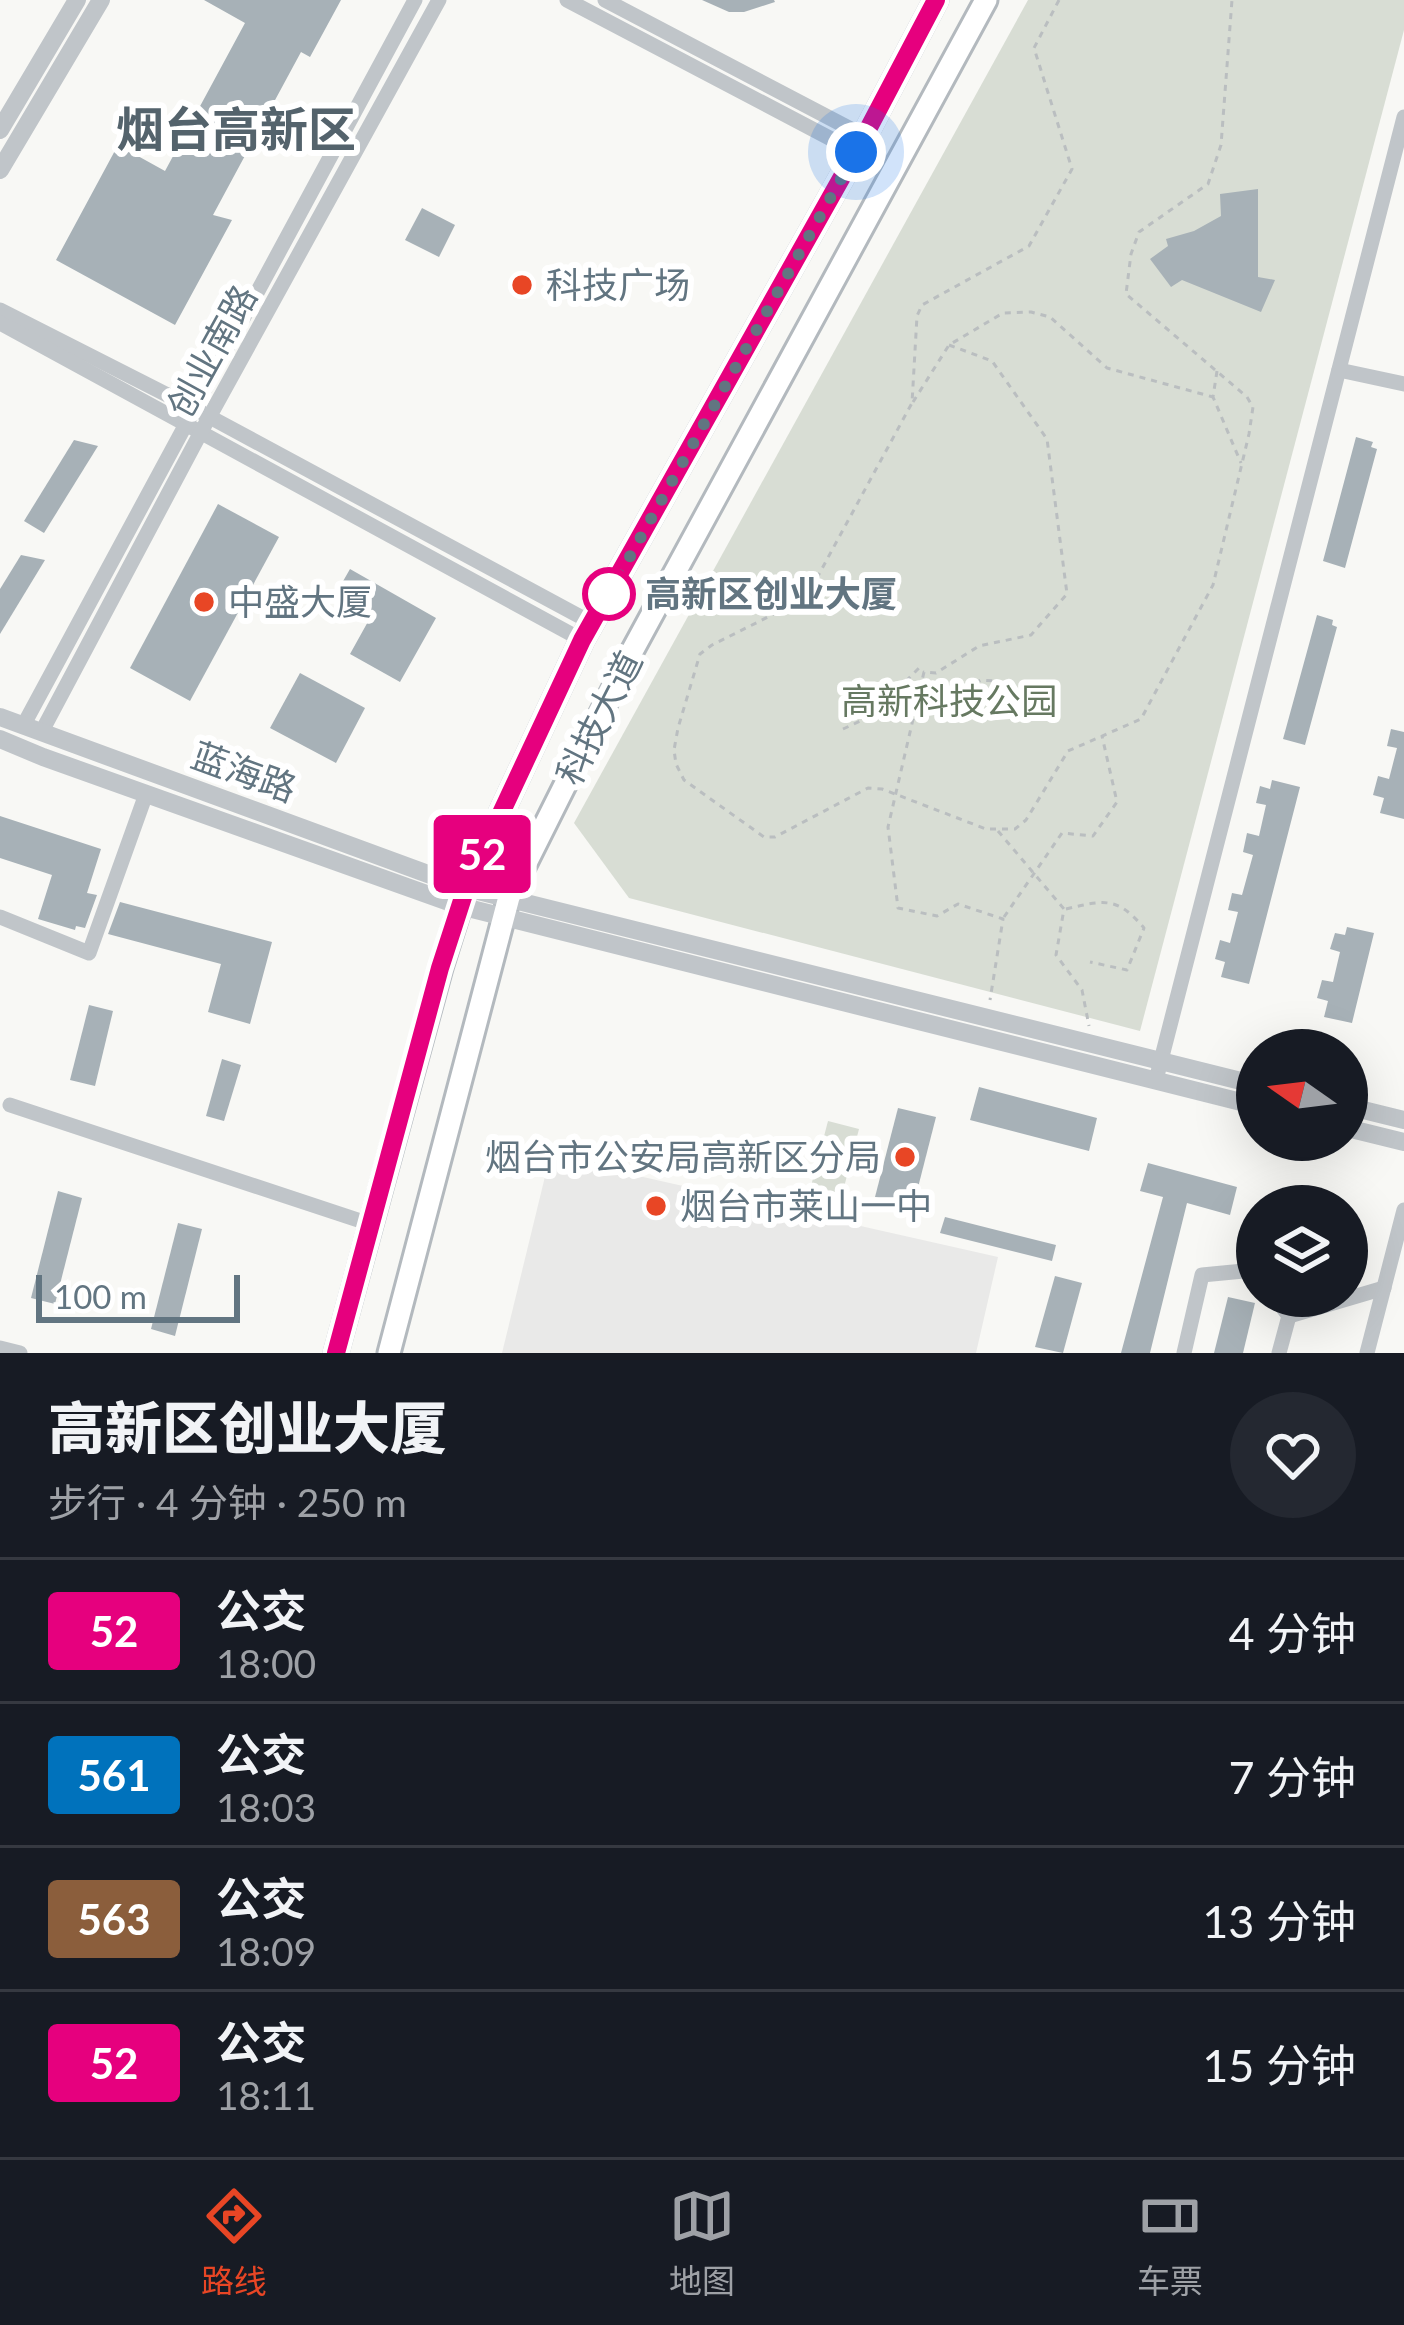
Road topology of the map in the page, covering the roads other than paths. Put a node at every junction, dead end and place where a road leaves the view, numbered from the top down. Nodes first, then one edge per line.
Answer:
1 (77, 0) edge
2 (101, 0) edge
3 (416, 0) edge
4 (440, 0) edge
5 (567, 0) edge
6 (605, 0) edge
7 (936, 0) edge
8 (986, 0) edge
9 (1404, 117) edge
10 (0, 130) edge
11 (860, 144) junction
12 (0, 170) edge
13 (0, 310) edge
14 (0, 323) edge
15 (1339, 370) junction
16 (1404, 384) edge
17 (198, 421) junction
18 (587, 632) junction
19 (0, 717) edge
20 (32, 730) junction
21 (0, 739) edge
22 (146, 794) junction
23 (463, 897) junction
24 (506, 907) junction
25 (0, 916) edge
26 (1158, 1071) junction
27 (1236, 1082) edge
28 (1236, 1099) edge
29 (10, 1105) dead end
30 (1368, 1111) edge
31 (1404, 1120) edge
32 (1368, 1133) edge
33 (1404, 1142) edge
34 (1404, 1210) edge
35 (370, 1224) junction
36 (1236, 1272) edge
37 (1384, 1288) junction
38 (1368, 1293) edge
39 (1289, 1317) edge
40 (0, 1348) edge
41 (20, 1353) edge
42 (336, 1353) edge
43 (389, 1353) edge
44 (1184, 1353) edge
45 (1280, 1353) edge
46 (1367, 1353) edge

1 - 10 street
2 - 12 street
3 - 17 street, 创业南路
4 - 17 street, 创业南路
5 - 11 street
6 - 11 street
7 - 11 main road, 科技大道
8 - 24 main road, 科技大道
9 - 15 street
11 - 18 main road, 科技大道
13 - 17 street
14 - 17 street
15 - 16 street
15 - 26 street
17 - 18 street
17 - 20 street, 创业南路
18 - 23 main road, 科技大道
19 - 20 street, 蓝海路
20 - 23 street, 蓝海路
21 - 22 street, 蓝海路
22 - 23 street, 蓝海路
22 - 25 street
23 - 24 street
23 - 35 main road, 科技大道
24 - 26 street
24 - 43 main road, 科技大道
26 - 27 street
26 - 28 street
29 - 35 street
30 - 31 street
32 - 33 street
34 - 37 street
35 - 42 main road, 科技大道
36 - 44 street
37 - 38 street
37 - 46 street
39 - 45 street
40 - 41 street

